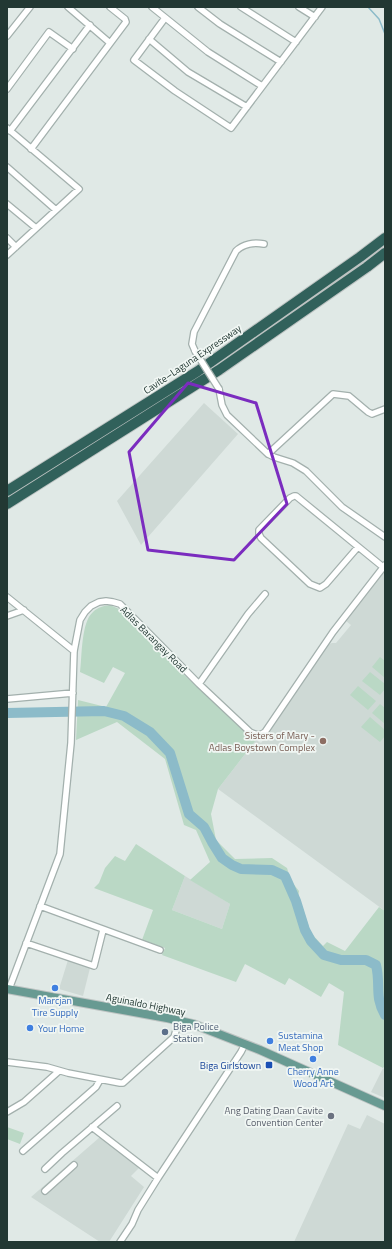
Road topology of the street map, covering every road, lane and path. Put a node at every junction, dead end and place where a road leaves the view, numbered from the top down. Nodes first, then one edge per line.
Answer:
1 (30, 7) edge
2 (68, 7) edge
3 (110, 7) edge
4 (152, 7) edge
5 (198, 7) edge
6 (241, 7) edge
7 (299, 7) edge
8 (322, 7) edge
9 (315, 17) junction
10 (165, 18) junction
11 (90, 25) junction
12 (7, 36) edge
13 (149, 39) junction
14 (296, 42) junction
15 (110, 43) junction
16 (73, 49) junction
17 (281, 62) junction
18 (262, 86) junction
19 (7, 89) edge
20 (247, 107) junction
21 (8, 130) edge
22 (31, 149) junction
23 (7, 166) edge
24 (7, 204) edge
25 (56, 210) junction
26 (36, 228) junction
27 (7, 238) edge
28 (385, 238) edge
29 (264, 244) dead end
30 (16, 247) junction
31 (385, 253) edge
32 (7, 255) edge
33 (385, 409) edge
34 (268, 454) junction
35 (7, 491) edge
36 (7, 504) edge
37 (385, 537) edge
38 (358, 547) junction
39 (384, 566) edge
40 (265, 594) dead end
41 (7, 597) edge
42 (24, 610) junction
43 (7, 616) edge
44 (74, 651) junction
45 (199, 684) junction
46 (73, 693) junction
47 (7, 700) edge
48 (40, 906) junction
49 (104, 930) junction
50 (26, 943) junction
51 (160, 950) dead end
52 (8, 989) edge
53 (179, 1020) junction
54 (245, 1044) junction
55 (7, 1062) edge
56 (59, 1071) junction
57 (100, 1080) junction
58 (117, 1106) dead end
59 (385, 1106) edge
60 (7, 1112) edge
61 (92, 1128) junction
62 (23, 1151) dead end
63 (74, 1165) dead end
64 (45, 1169) dead end
65 (158, 1178) junction
66 (45, 1191) dead end
67 (120, 1242) edge

1 - 12 street
2 - 11 street
3 - 15 street
4 - 10 street
5 - 17 street
6 - 14 street
7 - 9 street
8 - 9 street
9 - 14 street
10 - 13 street
10 - 18 street
11 - 15 street
11 - 16 street
13 - 20 street
13 - 20 street
14 - 17 street
15 - 22 street
16 - 19 street
16 - 21 street
17 - 18 street
18 - 20 street
21 - 22 street
22 - 25 street
23 - 25 street
24 - 26 street
25 - 26 street
26 - 30 street
27 - 30 street
28 - 35 highway, Cavite–Laguna Expressway
29 - 34 street, bridge
30 - 32 street
31 - 36 highway
33 - 34 street
34 - 37 street
38 - 38 street
38 - 39 street
39 - 45 street, Adlas Barangay Road
40 - 45 street
41 - 42 street
42 - 43 street
42 - 44 street
44 - 45 street, Adlas Barangay Road
44 - 46 street, Adlas Barangay Road
46 - 47 street
46 - 48 street, Adlas Barangay Road
48 - 49 street
48 - 50 street, Adlas Barangay Road
49 - 50 street
49 - 51 street
50 - 52 street, Adlas Barangay Road
52 - 53 main road, Aguinaldo Highway
53 - 54 main road, Aguinaldo Highway
53 - 57 street
54 - 59 main road, Aguinaldo Highway
54 - 65 street
55 - 56 street
56 - 57 street
56 - 60 street
57 - 62 street
58 - 61 street
61 - 64 street
61 - 65 street
63 - 66 street
65 - 67 street

